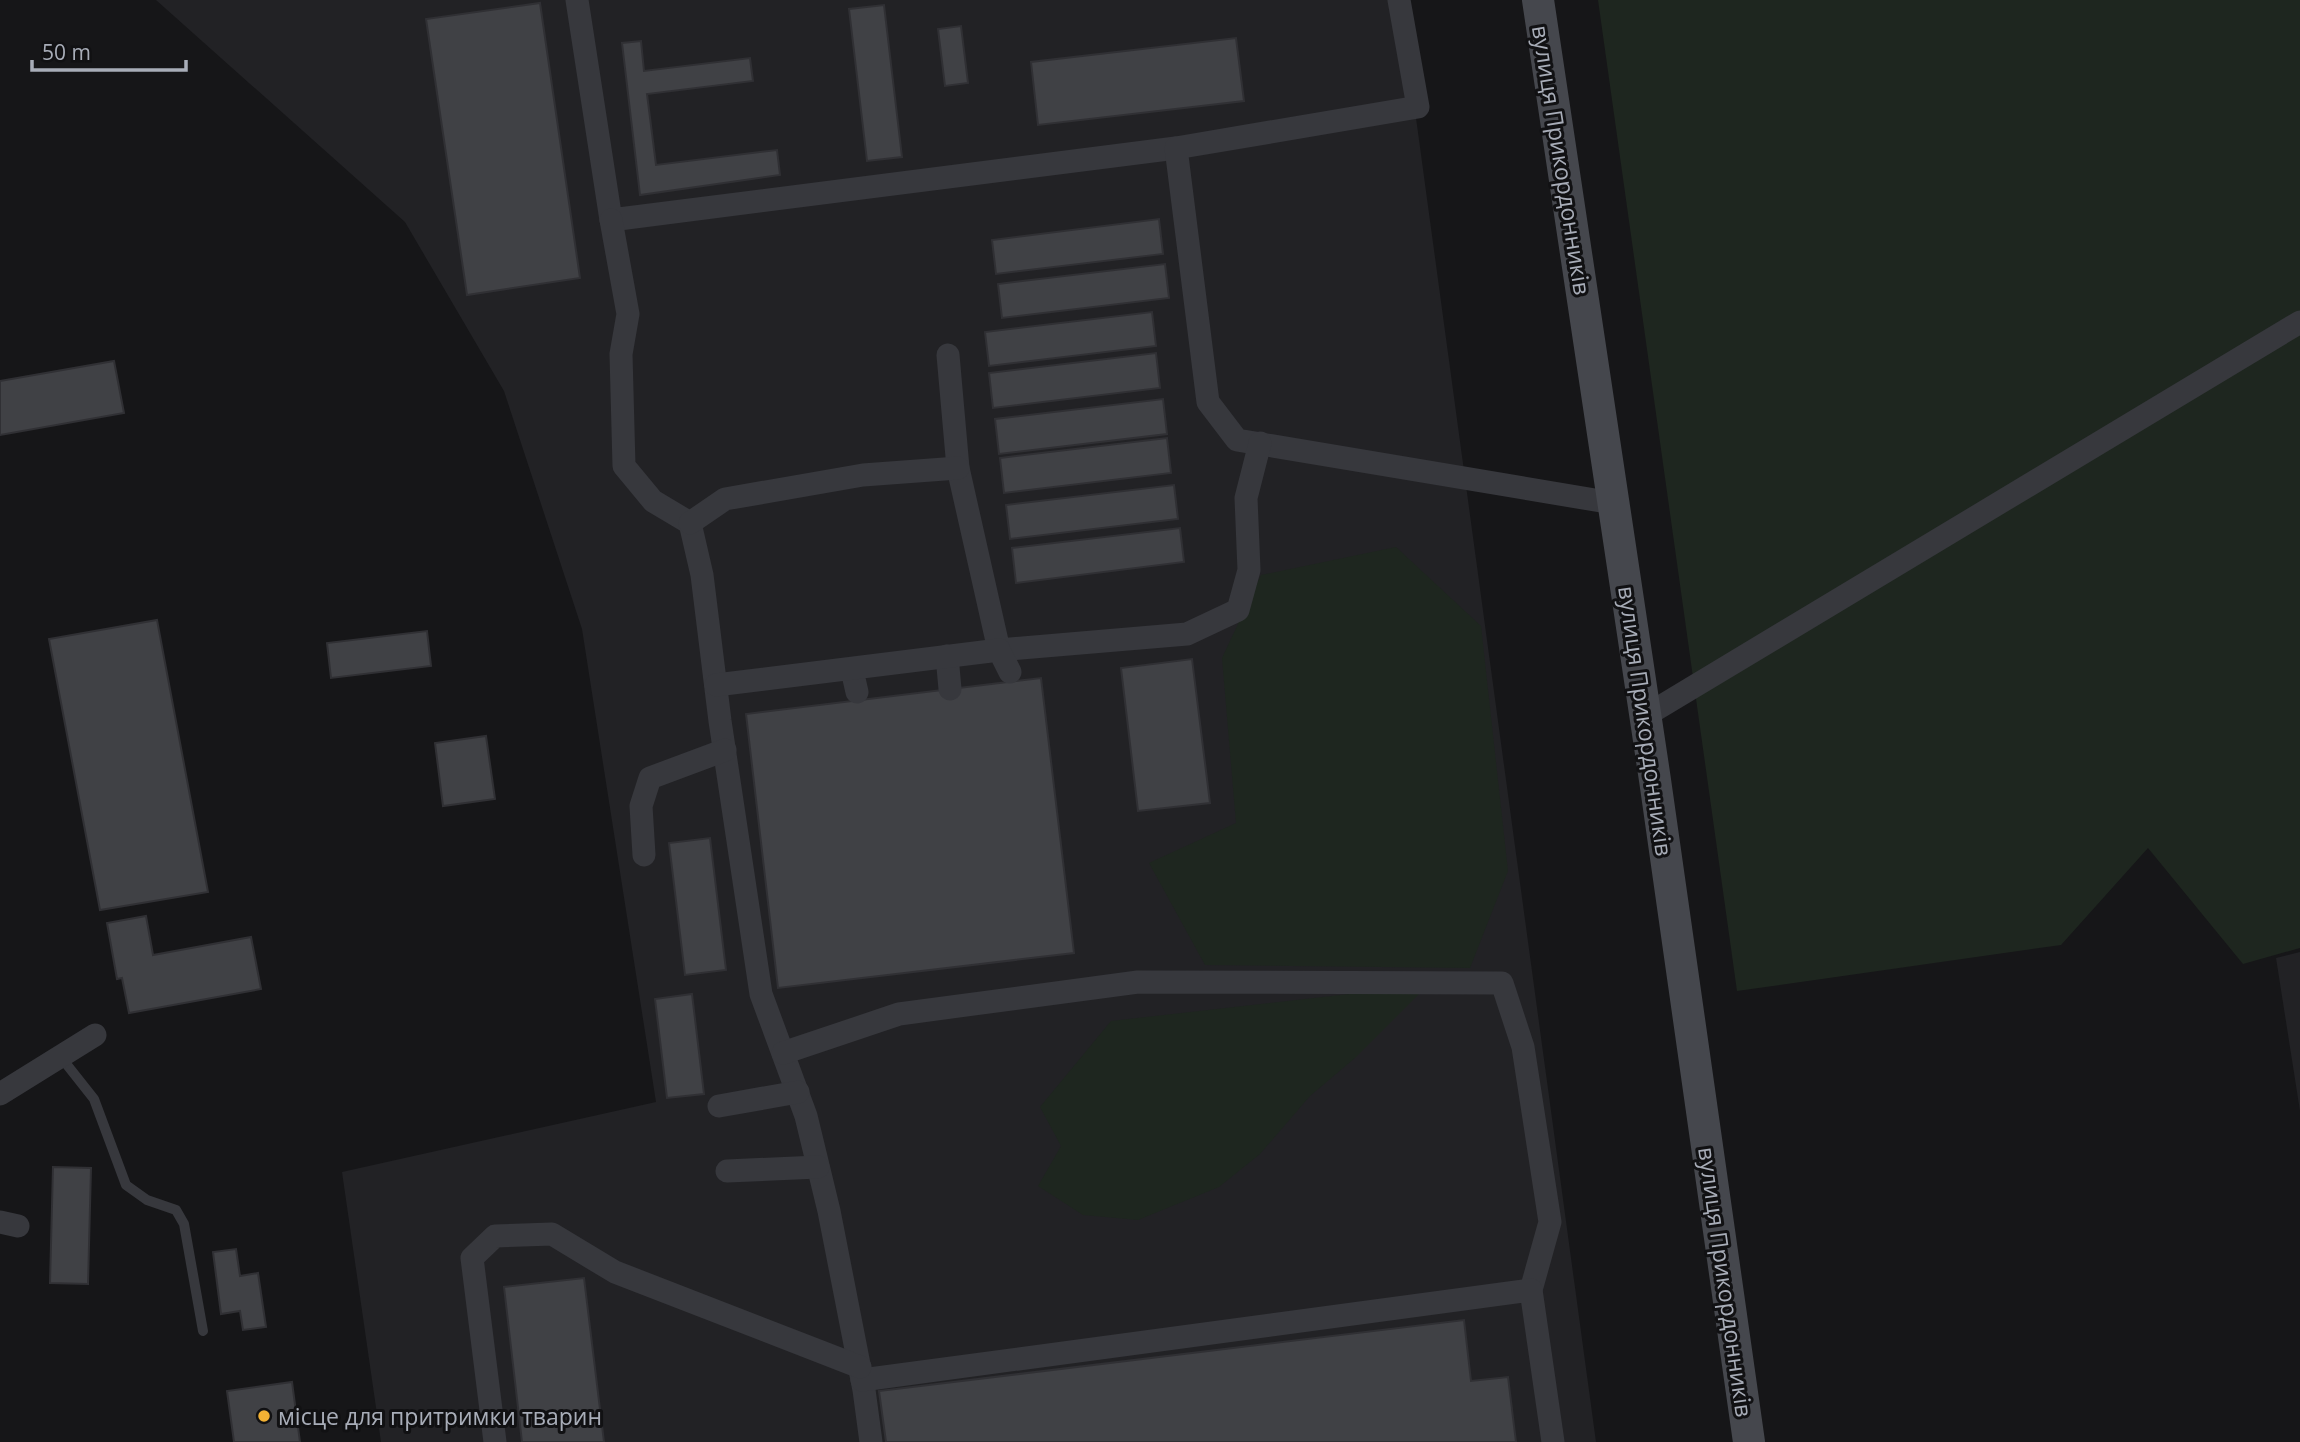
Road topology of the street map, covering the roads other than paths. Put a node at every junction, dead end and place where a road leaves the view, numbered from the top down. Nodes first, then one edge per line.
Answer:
1 (578, 0) edge
2 (1399, 0) edge
3 (1538, 0) edge
4 (1176, 148) junction
5 (611, 220) junction
6 (2300, 323) edge
7 (948, 355) dead end
8 (1260, 443) junction
9 (958, 468) junction
10 (1613, 503) junction
11 (690, 523) junction
12 (999, 650) junction
13 (947, 656) junction
14 (1010, 673) dead end
15 (716, 685) junction
16 (950, 689) dead end
17 (1645, 716) junction
18 (725, 750) junction
19 (644, 855) dead end
20 (95, 1035) dead end
21 (783, 1053) junction
22 (60, 1056) junction
23 (797, 1092) junction
24 (0, 1094) edge
25 (719, 1106) dead end
26 (818, 1167) junction
27 (727, 1171) dead end
28 (1531, 1290) junction
29 (204, 1331) dead end
30 (861, 1373) junction
31 (495, 1442) edge
32 (871, 1442) edge
33 (1553, 1442) edge
34 (1749, 1442) edge

1 - 5 street
2 - 4 street
3 - 10 street, вулиця Прикордонників
4 - 5 street
4 - 8 street
5 - 11 street
6 - 17 street
7 - 9 street
8 - 10 street
8 - 12 street
9 - 11 street
9 - 12 street
10 - 17 street, вулиця Прикордонників
11 - 15 street
12 - 13 street
12 - 14 street
13 - 15 street
13 - 16 street
15 - 18 street
17 - 34 street, вулиця Прикордонників
18 - 19 street
18 - 21 street
20 - 22 street
21 - 23 street
21 - 28 street
22 - 24 street
22 - 29 lane
23 - 25 street
23 - 26 street
26 - 27 street
26 - 30 street
28 - 30 street
28 - 33 street
30 - 31 street
30 - 32 street

